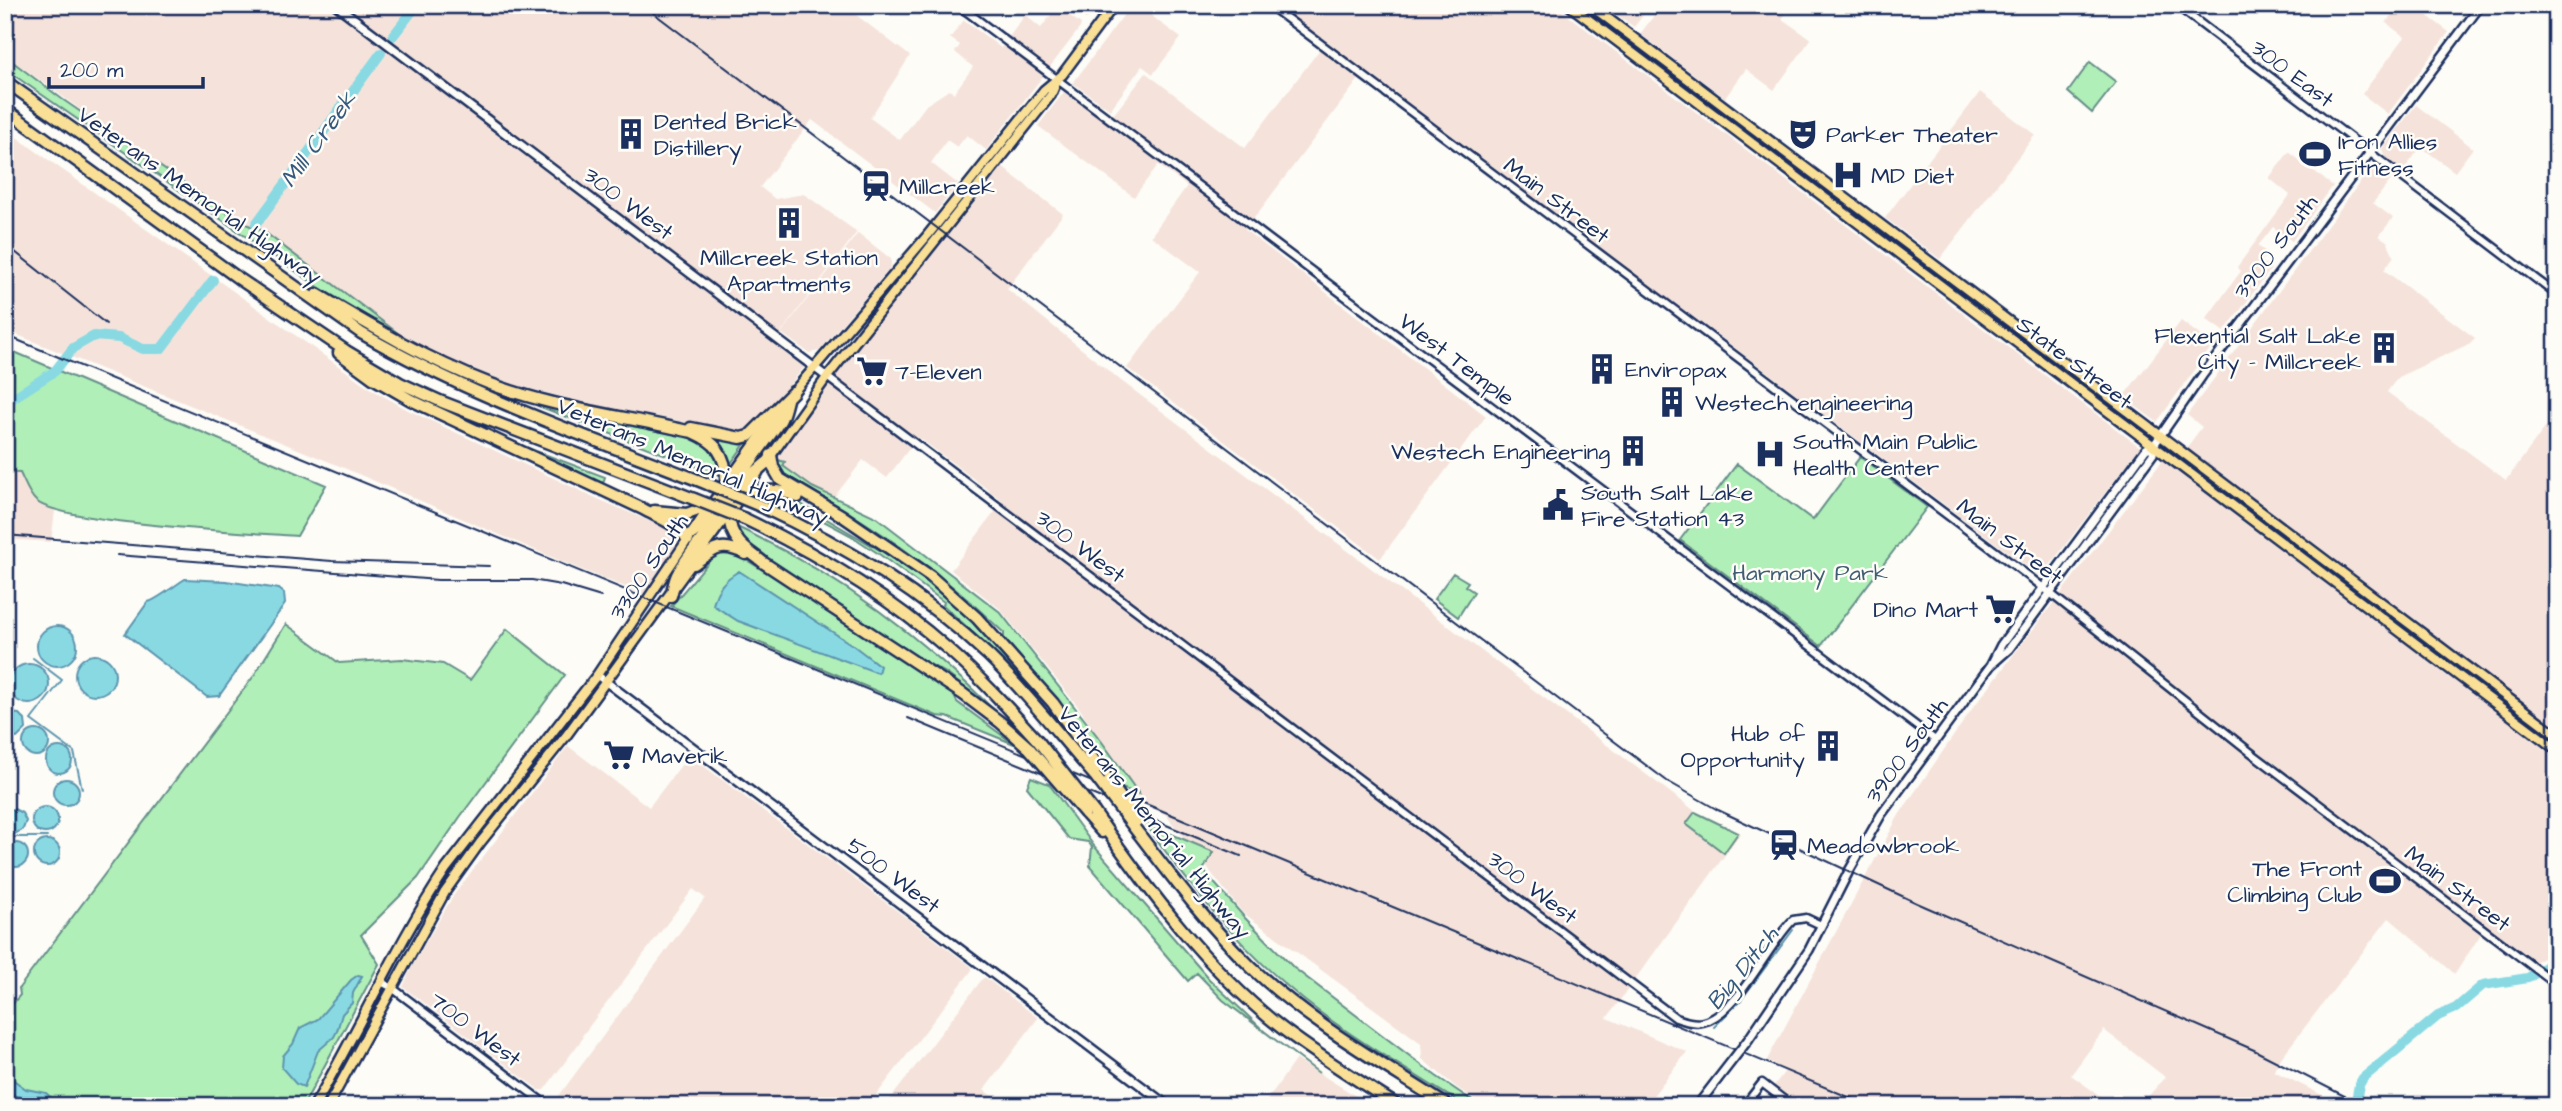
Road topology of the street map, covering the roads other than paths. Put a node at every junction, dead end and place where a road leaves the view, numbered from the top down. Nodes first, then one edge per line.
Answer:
1 (336, 5) edge
2 (958, 5) edge
3 (1114, 5) edge
4 (1269, 5) edge
5 (1569, 5) edge
6 (1590, 5) edge
7 (2175, 5) edge
8 (2480, 5) edge
9 (1058, 79) junction
10 (5, 81) edge
11 (5, 109) edge
12 (2370, 153) junction
13 (252, 255) junction
14 (903, 264) junction
15 (238, 278) junction
16 (898, 290) junction
17 (2557, 295) edge
18 (815, 368) junction
19 (827, 377) junction
20 (790, 396) junction
21 (654, 423) junction
22 (2162, 436) junction
23 (2154, 445) junction
24 (768, 459) junction
25 (734, 491) junction
26 (723, 506) junction
27 (643, 509) junction
28 (690, 537) junction
29 (878, 541) junction
30 (764, 563) junction
31 (694, 564) junction
32 (2047, 591) junction
33 (671, 596) junction
34 (597, 675) junction
35 (606, 682) junction
36 (2557, 735) edge
37 (1935, 740) junction
38 (2557, 750) edge
39 (1090, 813) junction
40 (1141, 832) junction
41 (1821, 925) junction
42 (381, 982) junction
43 (2556, 984) edge
44 (391, 987) junction
45 (314, 1106) edge
46 (328, 1106) edge
47 (548, 1106) edge
48 (1168, 1106) edge
49 (1398, 1106) edge
50 (1448, 1106) edge
51 (1697, 1106) edge
52 (1744, 1106) edge
53 (1792, 1106) edge

1 - 18 main road, 300 West
2 - 9 street, West Temple
3 - 9 main road
4 - 32 street, Main Street
5 - 23 main road, State Street
6 - 22 main road, State Street
7 - 12 street, 300 East
8 - 12 main road, 3900 South
9 - 14 main road
9 - 16 main road
9 - 37 street, West Temple
10 - 13 highway, Veterans Memorial Highway
11 - 15 highway, Veterans Memorial Highway
12 - 17 street, 300 East
12 - 22 main road, 3900 South
13 - 21 highway
13 - 40 highway, Veterans Memorial Highway, bridge
14 - 16 main road
14 - 18 main road
15 - 27 highway
15 - 39 highway, Veterans Memorial Highway, bridge
16 - 19 main road
18 - 19 main road, 300 West
18 - 20 main road
19 - 24 main road
19 - 41 street, 300 West
20 - 21 highway
20 - 25 highway
21 - 25 highway
22 - 23 main road, 3900 South
22 - 36 main road, State Street
23 - 32 main road, 3900 South
23 - 38 main road, State Street
24 - 25 highway
24 - 29 highway
25 - 26 highway
25 - 26 main road, 3300 South
25 - 29 highway
26 - 27 highway
26 - 28 highway
26 - 30 highway
26 - 31 main road, 3300 South
26 - 33 highway
27 - 28 highway
28 - 34 main road, 3300 South
29 - 40 highway, bridge
30 - 31 highway
30 - 39 highway, bridge
31 - 33 main road, 3300 South
32 - 37 main road, 3900 South
32 - 43 street, Main Street
33 - 35 main road, 3300 South
34 - 35 main road, 500 West
34 - 42 main road, 3300 South
35 - 44 main road, 3300 South
35 - 48 main road, 500 West
37 - 41 main road, 3900 South
39 - 49 highway, Veterans Memorial Highway
40 - 50 highway, Veterans Memorial Highway
41 - 51 main road, 3900 South, bridge
42 - 44 street, 700 West
42 - 45 main road, 3300 South
44 - 46 main road, 3300 South
44 - 47 street, 700 West
52 - 53 street

